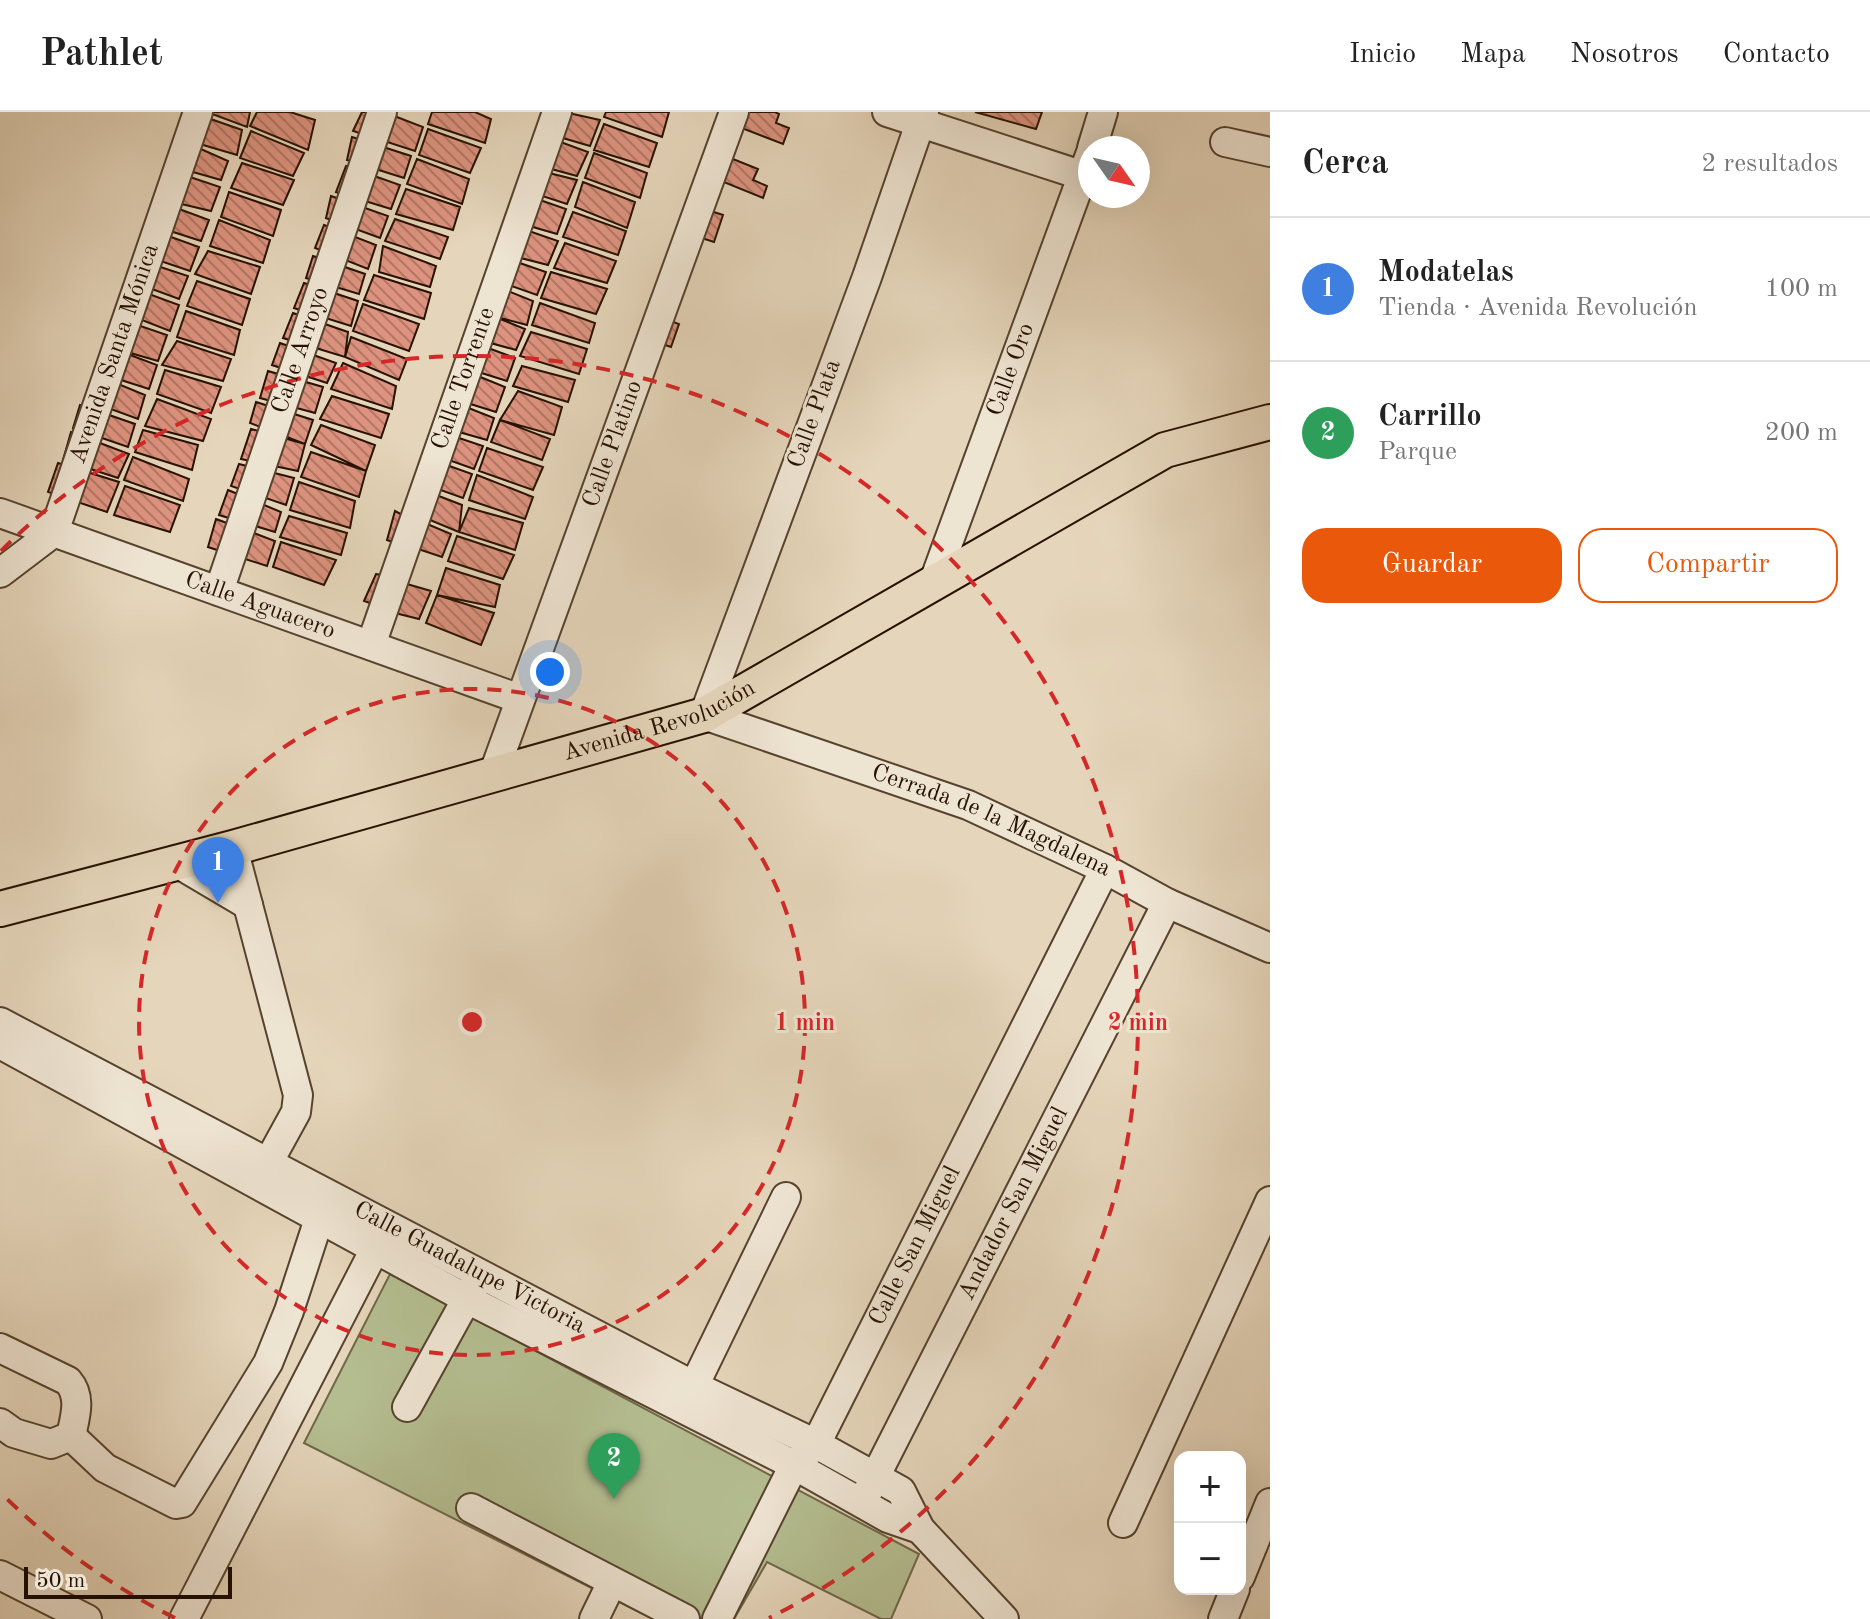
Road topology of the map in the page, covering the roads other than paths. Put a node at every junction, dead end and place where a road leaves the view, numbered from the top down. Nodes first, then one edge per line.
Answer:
1 (198, 112) edge
2 (382, 112) edge
3 (557, 112) edge
4 (734, 112) edge
5 (887, 112) edge
6 (1103, 112) edge
7 (923, 118) edge
8 (1096, 136) edge
9 (1225, 142) dead end
10 (1270, 152) edge
11 (1078, 163) edge
12 (1078, 190) edge
13 (1270, 422) edge
14 (0, 513) edge
15 (54, 532) junction
16 (0, 573) edge
17 (933, 584) junction
18 (219, 591) junction
19 (371, 645) junction
20 (520, 699) junction
21 (704, 715) junction
22 (493, 775) junction
23 (233, 848) junction
24 (177, 863) junction
25 (1105, 869) junction
26 (1167, 903) junction
27 (248, 905) junction
28 (0, 909) edge
29 (1270, 948) edge
30 (0, 1022) edge
31 (0, 1044) edge
32 (268, 1163) junction
33 (786, 1197) dead end
34 (1270, 1201) edge
35 (319, 1219) junction
36 (375, 1249) junction
37 (481, 1274) junction
38 (467, 1299) junction
39 (0, 1348) edge
40 (694, 1386) junction
41 (407, 1407) dead end
42 (0, 1423) edge
43 (71, 1436) junction
44 (816, 1444) junction
45 (794, 1465) junction
46 (876, 1476) junction
47 (1270, 1503) edge
48 (861, 1504) junction
49 (471, 1508) dead end
50 (1123, 1523) dead end
51 (920, 1529) junction
52 (1246, 1562) edge
53 (0, 1575) edge
54 (612, 1582) junction
55 (1233, 1595) edge
56 (47, 1610) edge
57 (87, 1619) edge
58 (184, 1619) edge
59 (594, 1619) edge
60 (685, 1619) edge
61 (717, 1619) edge
62 (1004, 1619) edge
63 (1223, 1619) edge

1 - 15 street, Avenida Santa Mónica
2 - 18 street, Calle Arroyo
3 - 19 street, Calle Torrente
4 - 20 street, Calle Platino
5 - 7 street
6 - 8 street
7 - 11 street
7 - 21 street, Calle Plata
9 - 10 street
12 - 17 street, Calle Oro
13 - 17 main road, Avenida Revolución
14 - 15 street, Calle Aguacero
15 - 16 street
15 - 18 street, Calle Aguacero
17 - 21 main road, Avenida Revolución
18 - 19 street, Calle Aguacero
19 - 20 street, Calle Aguacero
20 - 22 street, Calle Platino
21 - 22 main road, Avenida Revolución
21 - 25 street, Cerrada de la Magdalena
22 - 23 main road, Avenida Revolución
23 - 24 main road, Avenida Revolución
23 - 27 street
24 - 27 street
24 - 28 main road, Avenida Revolución
25 - 26 street, Cerrada de la Magdalena
25 - 44 street, Calle San Miguel
26 - 29 street, Cerrada de la Magdalena
26 - 46 street, Andador San Miguel
27 - 32 street
30 - 32 street, Calle Guadalupe Victoria
31 - 35 street, Calle Guadalupe Victoria
32 - 37 street, Calle Guadalupe Victoria
33 - 40 street
34 - 50 street
35 - 36 street, Calle Guadalupe Victoria
35 - 43 street
36 - 38 street, Calle Guadalupe Victoria
36 - 58 street
37 - 38 street
37 - 40 street, Calle Guadalupe Victoria
38 - 41 street
38 - 45 street, Calle Guadalupe Victoria
39 - 43 street
40 - 44 street, Calle Guadalupe Victoria
42 - 43 street
44 - 45 street, Calle San Miguel
44 - 46 street, Calle Guadalupe Victoria
45 - 48 street, Calle Guadalupe Victoria
45 - 61 street, Calle San Miguel
46 - 48 street, Andador San Miguel
46 - 51 street, Calle Guadalupe Victoria
47 - 52 street
48 - 51 street, Calle Guadalupe Victoria
49 - 54 street
51 - 62 street, Calle Guadalupe Victoria
53 - 56 street
54 - 59 street
54 - 60 street
55 - 63 street
56 - 57 street

